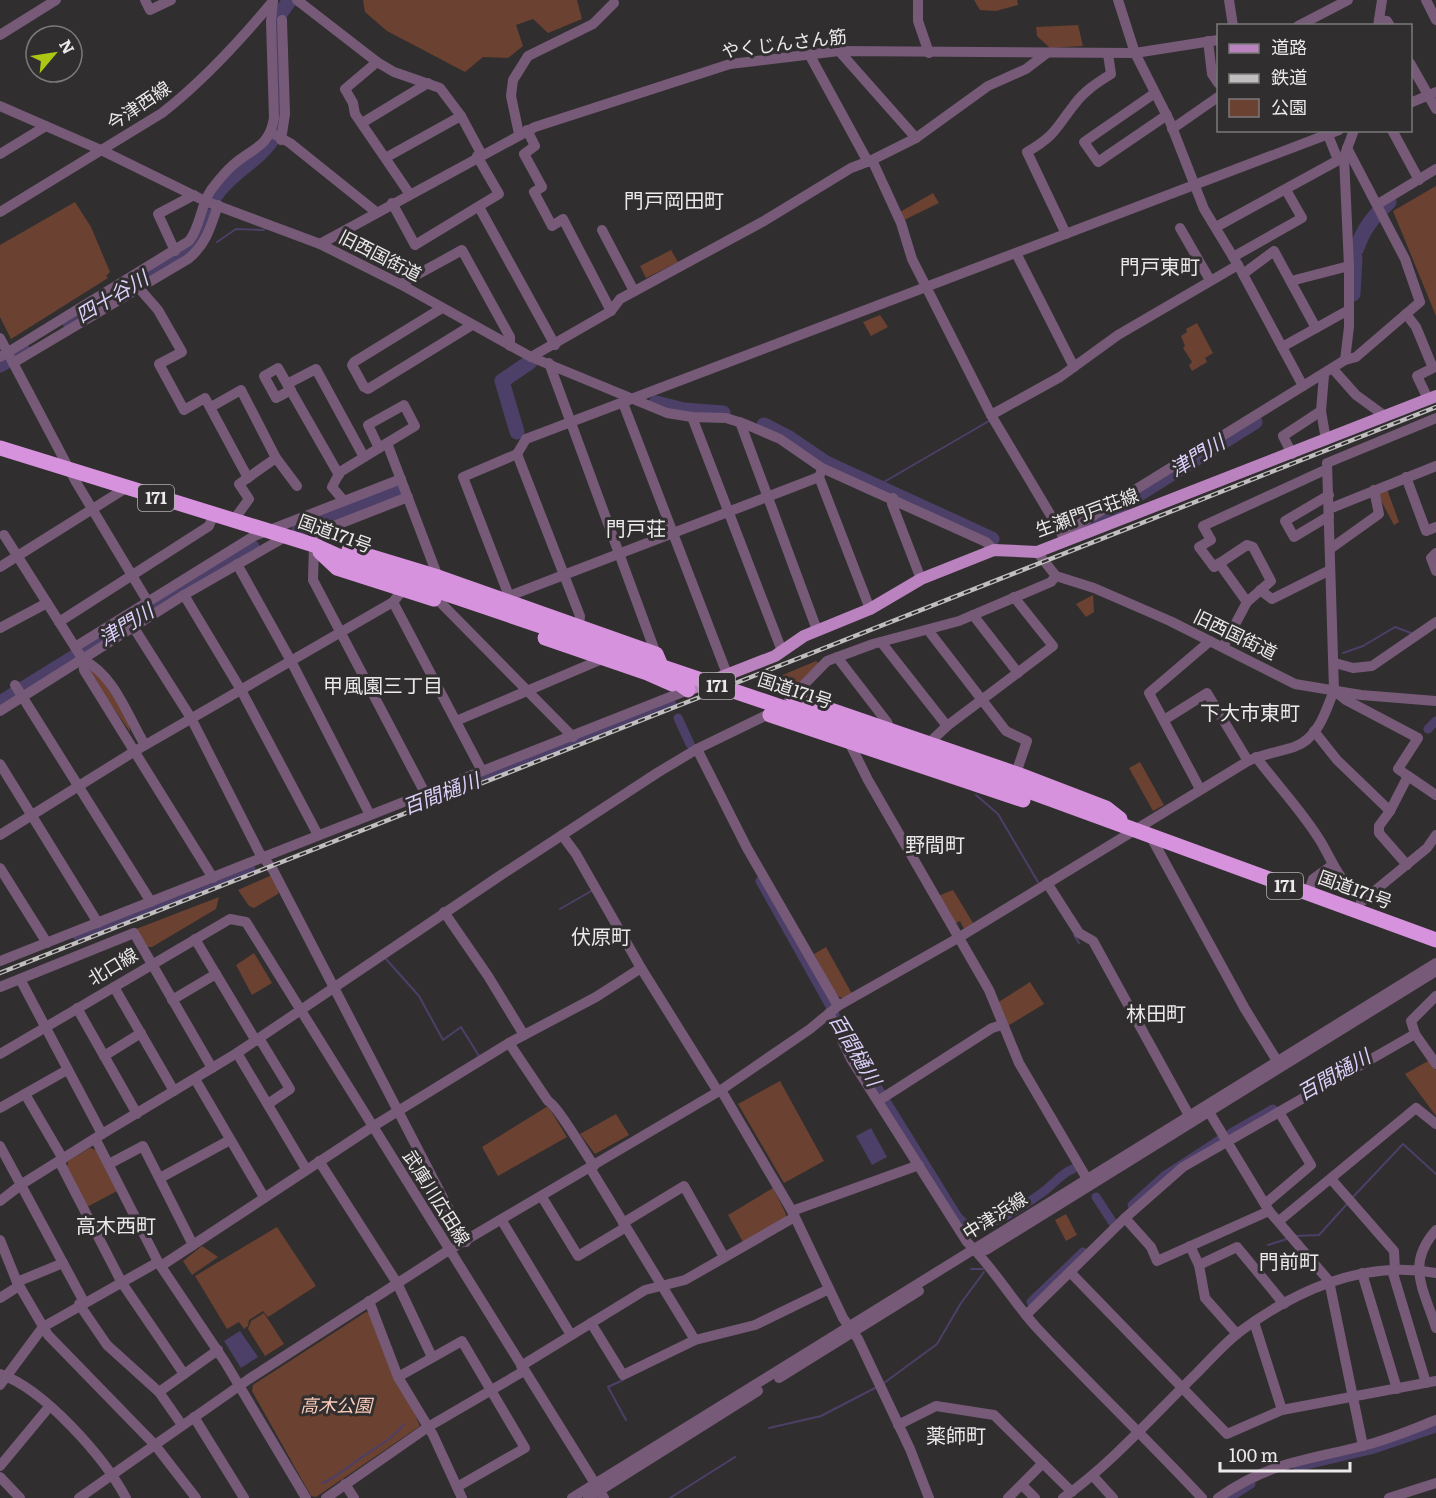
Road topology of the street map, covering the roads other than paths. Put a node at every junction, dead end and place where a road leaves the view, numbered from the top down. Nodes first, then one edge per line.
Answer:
1 (34, 0) edge
2 (56, 0) edge
3 (146, 0) edge
4 (171, 0) edge
5 (273, 0) edge
6 (297, 0) edge
7 (918, 0) edge
8 (1119, 0) edge
9 (1229, 0) edge
10 (1347, 0) edge
11 (1382, 0) edge
12 (1426, 0) edge
13 (617, 1) edge
14 (29, 15) junction
15 (282, 20) dead end
16 (1436, 20) edge
17 (1378, 23) edge
18 (1233, 24) edge
19 (1302, 24) edge
20 (0, 35) edge
21 (1213, 40) edge
22 (839, 51) junction
23 (929, 53) junction
24 (1047, 53) junction
25 (1135, 53) junction
26 (809, 54) junction
27 (1108, 54) junction
28 (377, 62) junction
29 (1412, 66) edge
30 (1217, 82) edge
31 (428, 83) junction
32 (1155, 93) junction
33 (1432, 94) edge
34 (1217, 98) edge
35 (1412, 102) edge
36 (0, 106) edge
37 (1436, 109) edge
38 (1167, 115) junction
39 (461, 116) junction
40 (362, 123) junction
41 (46, 126) junction
42 (1172, 129) junction
43 (523, 132) junction
44 (1331, 132) edge
45 (1353, 132) edge
46 (1393, 132) edge
47 (276, 137) junction
48 (916, 138) junction
49 (101, 150) junction
50 (0, 154) edge
51 (479, 155) junction
52 (1343, 155) junction
53 (387, 157) junction
54 (870, 161) junction
55 (1436, 169) edge
56 (1419, 180) junction
57 (1193, 185) junction
58 (1286, 190) junction
59 (409, 193) junction
60 (194, 195) junction
61 (206, 201) junction
62 (392, 203) junction
63 (218, 205) junction
64 (479, 207) junction
65 (1380, 207) junction
66 (0, 212) edge
67 (376, 212) junction
68 (1216, 227) junction
69 (1180, 228) dead end
70 (602, 230) dead end
71 (1066, 234) junction
72 (320, 244) junction
73 (175, 250) junction
74 (1016, 253) junction
75 (1238, 265) junction
76 (1349, 266) junction
77 (1210, 280) junction
78 (1291, 281) junction
79 (400, 284) junction
80 (138, 287) junction
81 (926, 287) junction
82 (634, 291) junction
83 (442, 308) junction
84 (611, 311) junction
85 (1349, 313) junction
86 (1406, 314) junction
87 (471, 325) junction
88 (1316, 328) junction
89 (0, 338) edge
90 (555, 345) junction
91 (510, 346) junction
92 (1282, 347) junction
93 (531, 357) junction
94 (8, 358) edge
95 (1345, 360) junction
96 (549, 363) junction
97 (1074, 367) junction
98 (1328, 372) junction
99 (1304, 386) junction
100 (1432, 398) edge
101 (635, 399) junction
102 (623, 403) junction
103 (211, 407) junction
104 (1321, 411) junction
105 (991, 415) junction
106 (1386, 416) junction
107 (692, 417) junction
108 (1436, 418) edge
109 (740, 422) junction
110 (570, 423) junction
111 (1326, 440) junction
112 (0, 448) edge
113 (517, 454) junction
114 (1292, 454) junction
115 (364, 457) junction
116 (276, 458) junction
117 (1436, 466) edge
118 (1327, 469) junction
119 (68, 470) junction
120 (821, 472) junction
121 (339, 475) junction
122 (1406, 477) junction
123 (248, 478) junction
124 (297, 486) dead end
125 (126, 488) junction
126 (405, 488) junction
127 (1374, 490) junction
128 (1329, 495) junction
129 (767, 497) junction
130 (893, 498) junction
131 (344, 501) junction
132 (92, 510) junction
133 (728, 511) junction
134 (1329, 512) junction
135 (213, 516) junction
136 (233, 521) junction
137 (1436, 527) edge
138 (264, 531) junction
139 (673, 532) junction
140 (4, 535) dead end
141 (285, 537) junction
142 (1064, 538) junction
143 (314, 545) junction
144 (1330, 549) junction
145 (994, 550) junction
146 (1037, 552) junction
147 (1436, 553) edge
148 (618, 554) junction
149 (18, 556) junction
150 (1219, 563) junction
151 (237, 564) junction
152 (0, 567) edge
153 (1330, 570) junction
154 (1436, 571) edge
155 (132, 575) junction
156 (563, 575) junction
157 (1056, 576) junction
158 (438, 577) junction
159 (921, 579) junction
160 (1260, 590) junction
161 (184, 595) junction
162 (397, 596) junction
163 (1014, 597) junction
164 (508, 599) junction
165 (439, 601) junction
166 (148, 602) junction
167 (1247, 602) junction
168 (47, 603) junction
169 (870, 609) junction
170 (973, 615) junction
171 (59, 621) junction
172 (1436, 622) edge
173 (579, 627) junction
174 (0, 628) edge
175 (134, 628) junction
176 (817, 630) junction
177 (928, 630) junction
178 (342, 631) junction
179 (616, 640) junction
180 (1210, 641) junction
181 (881, 642) junction
182 (1223, 647) junction
183 (782, 651) junction
184 (79, 653) junction
185 (837, 657) junction
186 (606, 659) junction
187 (291, 661) junction
188 (1335, 663) junction
189 (654, 664) junction
190 (1018, 673) junction
191 (727, 674) junction
192 (15, 685) dead end
193 (241, 690) junction
194 (688, 690) junction
195 (1334, 690) junction
196 (527, 692) junction
197 (23, 697) junction
198 (793, 697) junction
199 (983, 701) junction
200 (1436, 701) edge
201 (0, 711) edge
202 (770, 715) junction
203 (191, 718) junction
204 (859, 719) junction
205 (1164, 720) junction
206 (456, 721) junction
207 (947, 726) junction
208 (890, 729) junction
209 (1314, 731) junction
210 (573, 737) junction
211 (852, 741) junction
212 (928, 743) junction
213 (145, 745) junction
214 (697, 749) junction
215 (135, 751) junction
216 (1252, 759) junction
217 (0, 764) edge
218 (482, 771) junction
219 (1016, 773) junction
220 (1408, 776) junction
221 (78, 786) junction
222 (1200, 789) junction
223 (425, 793) junction
224 (1436, 795) edge
225 (1390, 811) junction
226 (32, 815) junction
227 (370, 815) junction
228 (1135, 830) junction
229 (0, 835) edge
230 (318, 835) junction
231 (562, 835) junction
232 (1436, 835) edge
233 (1151, 837) junction
234 (265, 858) junction
235 (1407, 865) junction
236 (1332, 866) junction
237 (0, 868) edge
238 (213, 878) junction
239 (1047, 883) junction
240 (1308, 894) junction
241 (151, 902) junction
242 (1359, 905) junction
243 (444, 912) junction
244 (246, 922) joint
245 (98, 923) junction
246 (958, 938) junction
247 (195, 939) junction
248 (1436, 940) edge
249 (47, 943) junction
250 (0, 961) edge
251 (1436, 963) edge
252 (152, 964) junction
253 (641, 968) junction
254 (1436, 971) edge
255 (216, 974) junction
256 (20, 979) junction
257 (334, 986) junction
258 (0, 987) edge
259 (114, 987) junction
260 (1436, 996) edge
261 (172, 1000) junction
262 (77, 1008) junction
263 (300, 1009) junction
264 (833, 1010) junction
265 (1002, 1025) junction
266 (46, 1026) junction
267 (141, 1033) junction
268 (1415, 1034) junction
269 (524, 1035) junction
270 (258, 1039) junction
271 (509, 1043) junction
272 (237, 1053) junction
273 (0, 1054) edge
274 (104, 1056) junction
275 (1279, 1064) junction
276 (1436, 1064) edge
277 (212, 1068) junction
278 (67, 1070) junction
279 (195, 1079) junction
280 (719, 1090) junction
281 (174, 1091) junction
282 (25, 1094) junction
283 (881, 1099) junction
284 (268, 1104) junction
285 (0, 1108) edge
286 (1209, 1112) junction
287 (1279, 1112) junction
288 (398, 1113) junction
289 (137, 1114) junction
290 (1191, 1118) junction
291 (1436, 1123) edge
292 (372, 1127) junction
293 (99, 1137) junction
294 (230, 1140) junction
295 (1228, 1141) junction
296 (0, 1146) edge
297 (61, 1160) junction
298 (319, 1161) junction
299 (109, 1164) junction
300 (919, 1166) junction
301 (592, 1167) junction
302 (306, 1169) junction
303 (160, 1178) junction
304 (1331, 1179) junction
305 (1089, 1182) junction
306 (22, 1184) junction
307 (264, 1197) junction
308 (542, 1197) junction
309 (0, 1201) edge
310 (1267, 1207) junction
311 (793, 1215) junction
312 (1125, 1218) junction
313 (502, 1221) junction
314 (1279, 1221) junction
315 (624, 1225) junction
316 (1435, 1233) edge
317 (0, 1240) edge
318 (466, 1242) junction
319 (193, 1245) junction
320 (1190, 1246) junction
321 (449, 1250) junction
322 (977, 1251) junction
323 (724, 1257) junction
324 (63, 1263) junction
325 (160, 1264) junction
326 (1199, 1265) junction
327 (1418, 1269) junction
328 (1394, 1270) junction
329 (1070, 1272) junction
330 (1362, 1273) junction
331 (1436, 1273) edge
332 (1329, 1281) junction
333 (122, 1283) junction
334 (398, 1283) junction
335 (18, 1284) junction
336 (662, 1287) junction
337 (829, 1289) junction
338 (0, 1299) edge
339 (369, 1301) junction
340 (82, 1303) junction
341 (1284, 1304) junction
342 (1026, 1315) junction
343 (1254, 1322) junction
344 (591, 1323) junction
345 (43, 1327) junction
346 (1436, 1328) edge
347 (850, 1329) junction
348 (1236, 1334) junction
349 (571, 1335) junction
350 (695, 1340) junction
351 (218, 1350) junction
352 (432, 1357) junction
353 (523, 1369) junction
354 (184, 1374) junction
355 (398, 1377) junction
356 (2, 1378) edge
357 (1431, 1382) edge
358 (240, 1386) junction
359 (1182, 1388) junction
360 (1398, 1389) junction
361 (491, 1391) junction
362 (159, 1392) junction
363 (1353, 1398) junction
364 (49, 1407) junction
365 (1282, 1410) junction
366 (194, 1417) junction
367 (1436, 1420) edge
368 (182, 1425) junction
369 (898, 1425) junction
370 (428, 1427) junction
371 (1138, 1431) junction
372 (155, 1445) junction
373 (1363, 1446) junction
374 (1042, 1463) junction
375 (0, 1466) edge
376 (113, 1474) junction
377 (1093, 1476) junction
378 (0, 1477) edge
379 (1436, 1483) edge
380 (345, 1484) junction
381 (1022, 1485) junction
382 (457, 1487) junction
383 (600, 1491) edge
384 (1067, 1495) edge
385 (1417, 1495) edge
386 (20, 1498) edge
387 (79, 1498) edge
388 (126, 1498) edge
389 (196, 1498) edge
390 (244, 1498) edge
391 (306, 1498) edge
392 (326, 1498) edge
393 (354, 1498) edge
394 (462, 1498) edge
395 (572, 1498) edge
396 (588, 1498) edge
397 (929, 1498) edge
398 (1008, 1498) edge
399 (1035, 1498) edge
400 (1113, 1498) edge
401 (1202, 1498) edge
402 (1218, 1498) edge
403 (1389, 1498) edge

1 - 14 street
2 - 14 street
3 - 4 street
5 - 47 street
5 - 49 street, 今津西線
6 - 28 street
7 - 23 street
8 - 25 street
9 - 18 street
10 - 19 street
11 - 17 street
12 - 16 street
13 - 43 street
14 - 20 street
15 - 47 street
21 - 25 street, やくじんさん筋
21 - 30 street
22 - 23 street, やくじんさん筋
22 - 26 street, やくじんさん筋
22 - 48 street
23 - 24 street, やくじんさん筋
24 - 27 street, やくじんさん筋
24 - 48 street
25 - 27 street, やくじんさん筋
25 - 32 street
26 - 43 street, やくじんさん筋
26 - 54 street
27 - 71 street
28 - 31 street
28 - 40 street
29 - 33 street
31 - 39 street
31 - 40 street
32 - 38 street
32 - 38 street
33 - 35 street
33 - 37 street
34 - 42 street
36 - 41 street
38 - 42 street
39 - 51 street
39 - 53 street
40 - 53 street
41 - 49 street
41 - 50 street
42 - 57 street
43 - 51 street, やくじんさん筋
43 - 84 street
44 - 52 street
44 - 57 street
45 - 52 street
46 - 56 street
47 - 61 street
47 - 67 street
48 - 54 street
49 - 60 street, 旧西国街道
49 - 66 street, 今津西線
51 - 59 street, やくじんさん筋
51 - 64 street
52 - 58 street
52 - 65 street
52 - 76 street
53 - 59 street
54 - 81 street
54 - 82 street
55 - 56 street
56 - 65 street
57 - 68 street
57 - 71 street
58 - 68 street
58 - 75 street
59 - 62 street, やくじんさん筋
60 - 61 street, 旧西国街道
60 - 73 street
61 - 63 street, 旧西国街道
61 - 73 street
62 - 64 street
62 - 67 street, やくじんさん筋
63 - 72 street, 旧西国街道
63 - 80 street
64 - 90 street
65 - 86 street
67 - 72 street, やくじんさん筋
68 - 75 street
69 - 77 street
70 - 82 street
71 - 74 street
72 - 79 street, 旧西国街道
73 - 94 street
74 - 81 street
74 - 97 street
75 - 77 street
75 - 78 street
75 - 92 street
76 - 78 street
76 - 85 street
77 - 97 street
78 - 88 street
79 - 83 street, 旧西国街道
79 - 91 street
80 - 94 street
80 - 103 street
81 - 101 street
81 - 105 street
82 - 84 street
83 - 87 street, 旧西国街道
83 - 87 street
84 - 90 street
85 - 88 street
85 - 95 street
86 - 95 street
86 - 100 street
87 - 91 street, 旧西国街道
88 - 92 street
89 - 94 street
90 - 93 street
91 - 93 street, 旧西国街道
92 - 99 street
93 - 96 street, 旧西国街道
94 - 119 street
95 - 98 street
96 - 101 street, 旧西国街道
96 - 110 street
97 - 105 street
98 - 99 street
98 - 104 street
98 - 106 street
99 - 142 street
100 - 106 main road, 生瀬門戸荘線
101 - 102 street
101 - 107 street
102 - 110 street
102 - 139 street
103 - 116 street
103 - 123 street
104 - 111 street
104 - 114 street
105 - 142 street
106 - 111 main road, 生瀬門戸荘線
107 - 109 street
107 - 133 street
108 - 118 street
109 - 120 street
109 - 129 street
110 - 113 street
110 - 148 street
111 - 114 main road, 生瀬門戸荘線
112 - 119 highway, 国道171号 / 171
113 - 156 street
113 - 164 street
114 - 142 main road, 生瀬門戸荘線
115 - 121 street
115 - 121 street
115 - 126 street
116 - 123 street
116 - 124 street
117 - 122 street
118 - 128 street
118 - 150 street
119 - 125 highway, 国道171号 / 171
119 - 132 street
120 - 129 street
120 - 130 street
120 - 169 street
121 - 131 street
122 - 127 street
122 - 137 street
123 - 136 street
125 - 132 street
125 - 135 highway, 国道171号 / 171
126 - 131 street
126 - 143 street
126 - 158 street
127 - 134 street
127 - 144 street
128 - 134 street
128 - 134 street
129 - 133 street
129 - 176 street
130 - 145 street
130 - 159 street
131 - 138 street
132 - 149 street
132 - 155 street
133 - 139 street
133 - 183 street
134 - 144 street
135 - 136 highway, 国道171号 / 171
135 - 155 street
136 - 138 highway, 国道171号 / 171
138 - 141 highway, 国道171号 / 171
138 - 166 street
139 - 148 street
139 - 191 street
140 - 149 street
141 - 143 highway, 国道171号 / 171
141 - 151 street
142 - 146 main road, 生瀬門戸荘線
143 - 158 highway, 171
143 - 162 highway, 171
143 - 178 street
143 - 228 highway, 国道171号 / 171
144 - 153 street
145 - 146 main road, 生瀬門戸荘線
145 - 159 main road, 生瀬門戸荘線
146 - 157 street
147 - 154 street
148 - 156 street
148 - 189 street
149 - 152 street
149 - 168 street
150 - 160 street
150 - 167 street
151 - 161 street
151 - 187 street
153 - 160 street
153 - 188 street
155 - 166 street
155 - 171 street
156 - 164 street
156 - 173 street
157 - 163 street
157 - 180 street, 旧西国街道
158 - 164 highway, 171
159 - 169 main road, 生瀬門戸荘線
160 - 167 street
161 - 175 street
161 - 193 street
162 - 165 highway, 171
162 - 178 street
162 - 206 street
163 - 170 street
163 - 190 street
164 - 173 highway, 171
165 - 186 highway, 171
165 - 196 street
166 - 184 street
167 - 182 street
168 - 171 street
168 - 174 street
169 - 176 main road, 生瀬門戸荘線
170 - 177 street
170 - 190 street
171 - 184 street
172 - 188 street
173 - 179 highway, 171
175 - 184 street
175 - 203 street
176 - 183 main road, 生瀬門戸荘線
177 - 181 street
177 - 199 street
178 - 187 street
178 - 223 street
179 - 186 street
179 - 189 highway, 171
180 - 182 street, 旧西国街道
180 - 205 street
181 - 185 street
181 - 207 street
182 - 195 street, 旧西国街道
183 - 191 main road, 生瀬門戸荘線
184 - 197 street
184 - 213 street
184 - 215 street
185 - 198 street
185 - 208 street
186 - 189 highway, 171
186 - 196 street
187 - 193 street
187 - 227 street
188 - 195 street
189 - 194 highway, 171
190 - 199 street
191 - 194 main road, 生瀬門戸荘線
192 - 197 street
193 - 203 street
193 - 230 street
194 - 210 street
195 - 200 street, 旧西国街道
195 - 209 street
195 - 220 street
196 - 206 street
196 - 210 street
197 - 201 street
197 - 221 street
198 - 202 street
198 - 204 highway, 171
199 - 207 street
199 - 219 street
202 - 211 highway, 171
202 - 214 street
203 - 213 street
203 - 234 street
204 - 208 highway, 171
204 - 211 street
205 - 216 street
205 - 222 street
206 - 218 street
207 - 212 street
208 - 212 highway, 171
209 - 216 street
209 - 225 street
210 - 218 street
211 - 228 highway, 171
211 - 246 street
212 - 219 highway, 171
213 - 215 street
214 - 231 street
214 - 264 street
215 - 221 street
215 - 238 street
216 - 222 street
216 - 236 street
217 - 226 street
218 - 223 street
219 - 228 highway, 171
220 - 224 street
220 - 225 street
221 - 226 street
221 - 241 street
222 - 228 street
223 - 227 street
225 - 235 street
226 - 229 street
226 - 245 street
227 - 230 street
228 - 233 highway, 国道171号 / 171
228 - 239 street
230 - 234 street
231 - 243 street
231 - 253 street
232 - 235 street
233 - 240 highway, 国道171号 / 171
233 - 275 street
234 - 238 street
234 - 257 street
235 - 242 street
236 - 240 street
236 - 242 street
237 - 249 street
238 - 241 street
239 - 246 street
239 - 290 street
240 - 242 highway, 国道171号 / 171
241 - 245 street
242 - 248 highway, 国道171号 / 171
243 - 257 street
243 - 269 street
244 - 247 street, 北口線
244 - 263 street, 武庫川広田線
245 - 249 street
246 - 264 street
246 - 265 street
247 - 252 street, 北口線
247 - 255 street
249 - 250 street
251 - 275 street, 中津浜線
252 - 256 street
252 - 259 street, 北口線
252 - 261 street
253 - 269 street
253 - 280 street
254 - 275 street, 中津浜線
255 - 261 street
255 - 270 street
256 - 258 street
256 - 266 street
257 - 263 street
257 - 288 street
259 - 262 street, 北口線
259 - 267 street
260 - 268 street
261 - 277 street
262 - 266 street, 北口線
262 - 274 street
263 - 270 street
263 - 292 street, 武庫川広田線
264 - 280 street
264 - 283 street
265 - 283 street
265 - 305 street
266 - 273 street, 北口線
266 - 278 street
267 - 274 street
267 - 281 street
268 - 276 street
268 - 287 street
269 - 271 street
270 - 272 street
270 - 284 street
271 - 288 street
271 - 301 street
272 - 277 street
272 - 284 street
274 - 289 street
275 - 286 street, 中津浜線
275 - 290 street, 中津浜線
277 - 279 street
278 - 282 street
278 - 293 street
279 - 281 street
279 - 294 street
280 - 301 street
280 - 311 street
281 - 289 street
282 - 285 street
282 - 297 street
283 - 300 street
284 - 302 street
286 - 290 street, 中津浜線
286 - 295 street
287 - 295 street
287 - 310 street
288 - 292 street
288 - 318 street
289 - 293 street
290 - 305 street, 中津浜線
291 - 304 street
292 - 298 street
292 - 321 street, 武庫川広田線
293 - 297 street
293 - 299 street
294 - 303 street
294 - 307 street
295 - 310 street
295 - 312 street
296 - 306 street
297 - 306 street
297 - 333 street
298 - 302 street
298 - 334 street
299 - 303 street
299 - 325 street
300 - 311 street
300 - 322 street
301 - 308 street
301 - 315 street
302 - 307 street
303 - 319 street
304 - 314 street
304 - 328 street
305 - 322 street, 中津浜線
306 - 309 street
306 - 324 street
307 - 319 street
308 - 313 street
308 - 315 street
310 - 314 street
310 - 320 street
311 - 323 street
311 - 337 street
312 - 320 street
312 - 329 street
313 - 318 street
313 - 349 street
314 - 332 street
315 - 323 street
315 - 336 street
316 - 327 street
317 - 335 street
318 - 321 street
319 - 325 street
320 - 326 street
321 - 334 street
321 - 353 street, 武庫川広田線
322 - 342 street
322 - 347 street, 中津浜線
323 - 336 street
324 - 335 street
324 - 340 street
325 - 333 street
325 - 351 street
326 - 341 street
326 - 348 street
327 - 328 street
327 - 331 street
327 - 346 street
328 - 330 street
328 - 357 street
329 - 342 street
329 - 359 street
330 - 332 street
330 - 360 street
332 - 341 street
332 - 363 street
333 - 340 street
333 - 354 street
334 - 339 street
334 - 352 street
335 - 338 street
335 - 345 street
336 - 344 street
336 - 350 street
337 - 347 street
337 - 350 street
339 - 355 street
339 - 358 street
340 - 345 street
340 - 362 street
341 - 343 street
342 - 371 street
343 - 348 street
343 - 365 street
344 - 349 street
344 - 350 street
345 - 356 street
345 - 372 street
347 - 369 street
347 - 383 street, 中津浜線
348 - 359 street
349 - 353 street
351 - 354 street
351 - 358 street
352 - 355 street
352 - 361 street
353 - 361 street
353 - 383 street, 武庫川広田線
354 - 362 street
355 - 370 street
356 - 364 street
357 - 360 street
358 - 366 street
358 - 391 street
359 - 365 street
359 - 371 street
360 - 363 street
361 - 370 street
361 - 382 street
362 - 368 street
363 - 365 street
363 - 373 street
364 - 375 street
364 - 376 street
366 - 368 street
366 - 390 street
367 - 373 street
368 - 372 street
369 - 374 street
369 - 397 street
370 - 380 street
370 - 382 street
371 - 377 street
371 - 401 street
372 - 376 street
372 - 389 street
373 - 402 street
374 - 381 street
374 - 384 street
376 - 387 street
376 - 388 street
377 - 384 street
377 - 400 street
378 - 386 street
379 - 385 street
380 - 392 street
380 - 393 street
381 - 398 street
381 - 399 street
382 - 394 street
383 - 395 street, 中津浜線
383 - 396 street, 中津浜線
385 - 403 street

